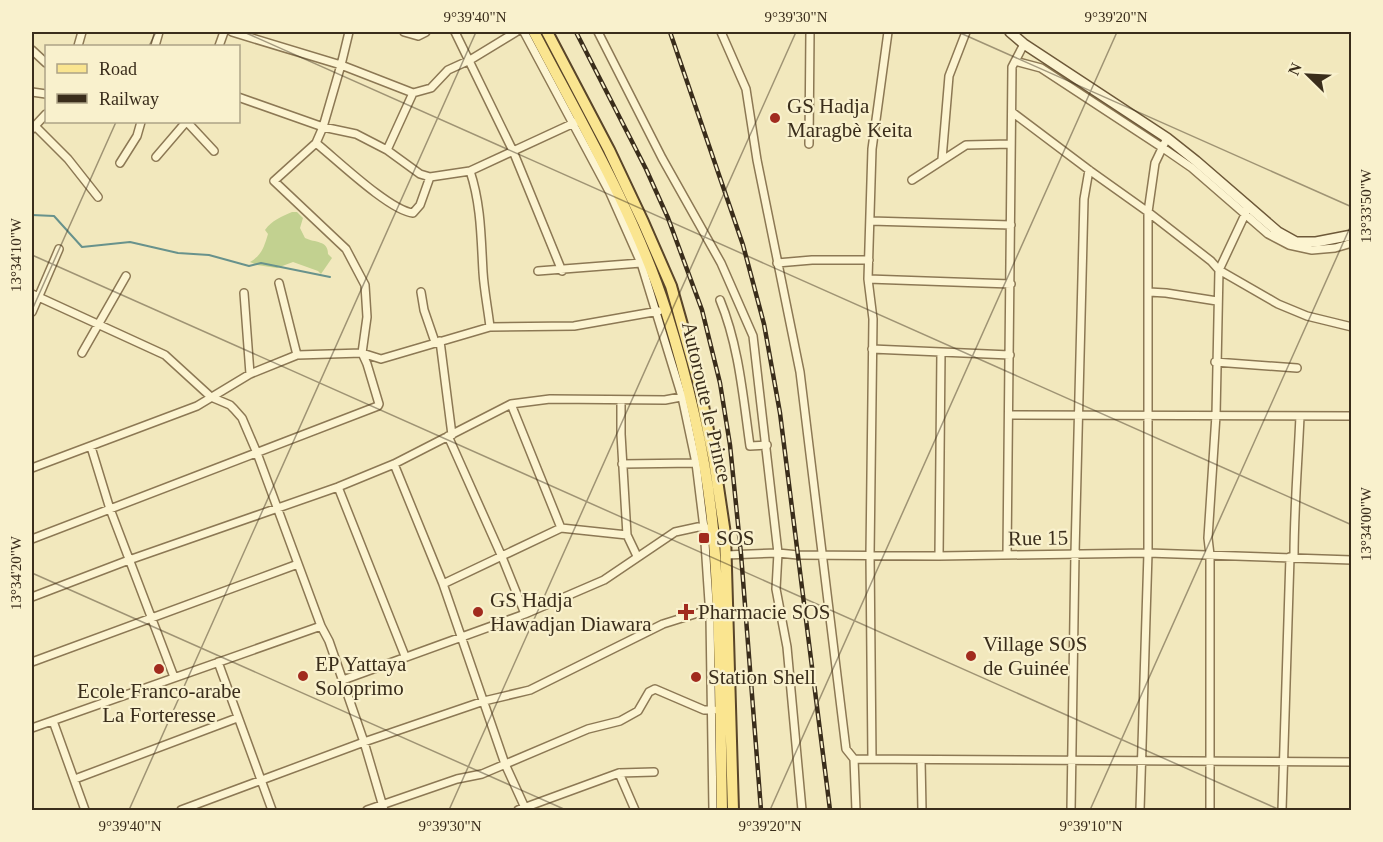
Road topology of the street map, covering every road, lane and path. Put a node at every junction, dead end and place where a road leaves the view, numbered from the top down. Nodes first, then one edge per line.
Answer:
1 (232, 32) edge
2 (349, 32) edge
3 (404, 32) edge
4 (426, 32) edge
5 (455, 32) edge
6 (516, 32) edge
7 (524, 32) edge
8 (534, 32) edge
9 (547, 32) edge
10 (598, 32) edge
11 (721, 32) edge
12 (810, 32) edge
13 (888, 32) edge
14 (966, 32) edge
15 (1010, 32) edge
16 (1024, 44) junction
17 (32, 50) edge
18 (470, 60) junction
19 (1015, 61) junction
20 (45, 62) edge
21 (341, 65) junction
22 (413, 93) junction
23 (240, 98) edge
24 (1012, 112) junction
25 (45, 115) edge
26 (577, 122) junction
27 (141, 123) edge
28 (185, 123) edge
29 (187, 123) edge
30 (323, 127) junction
31 (33, 128) edge
32 (315, 143) junction
33 (1165, 143) junction
34 (809, 144) dead end
35 (1011, 144) junction
36 (387, 150) junction
37 (214, 151) dead end
38 (513, 151) junction
39 (156, 157) dead end
40 (942, 159) junction
41 (120, 163) dead end
42 (1089, 170) junction
43 (470, 171) junction
44 (430, 177) junction
45 (912, 180) dead end
46 (98, 197) dead end
47 (1248, 210) junction
48 (1148, 212) junction
49 (870, 221) junction
50 (1011, 225) junction
51 (1352, 235) edge
52 (1352, 243) edge
53 (59, 249) dead end
54 (869, 260) junction
55 (641, 263) junction
56 (777, 263) junction
57 (1219, 270) junction
58 (562, 271) junction
59 (538, 272) dead end
60 (126, 276) dead end
61 (868, 279) junction
62 (279, 283) dead end
63 (1011, 284) junction
64 (421, 292) dead end
65 (1149, 292) junction
66 (244, 293) dead end
67 (35, 295) edge
68 (720, 300) dead end
69 (1217, 301) junction
70 (661, 311) junction
71 (32, 312) edge
72 (99, 323) junction
73 (490, 327) junction
74 (1352, 327) edge
75 (438, 342) junction
76 (872, 349) junction
77 (941, 352) junction
78 (82, 353) dead end
79 (362, 354) junction
80 (297, 355) junction
81 (1010, 355) junction
82 (1215, 362) junction
83 (1298, 368) dead end
84 (250, 374) junction
85 (685, 396) junction
86 (211, 397) junction
87 (621, 400) junction
88 (511, 405) junction
89 (1009, 415) junction
90 (1078, 415) junction
91 (1149, 415) junction
92 (1215, 415) junction
93 (1300, 416) junction
94 (1352, 416) edge
95 (450, 435) junction
96 (767, 445) junction
97 (91, 447) junction
98 (257, 453) junction
99 (696, 463) junction
100 (394, 464) junction
101 (622, 464) junction
102 (32, 468) edge
103 (338, 487) junction
104 (277, 507) junction
105 (110, 509) junction
106 (561, 528) junction
107 (709, 528) junction
108 (627, 535) junction
109 (32, 539) edge
110 (778, 553) junction
111 (1074, 554) junction
112 (1148, 554) junction
113 (726, 555) junction
114 (822, 555) junction
115 (870, 555) junction
116 (1007, 555) junction
117 (1209, 555) junction
118 (637, 556) junction
119 (939, 556) junction
120 (502, 557) junction
121 (1292, 557) junction
122 (129, 560) junction
123 (1352, 560) edge
124 (298, 564) junction
125 (443, 584) junction
126 (32, 597) edge
127 (525, 614) junction
128 (713, 616) junction
129 (152, 618) junction
130 (321, 626) junction
131 (461, 636) junction
132 (405, 656) junction
133 (32, 662) edge
134 (218, 662) junction
135 (174, 677) junction
136 (343, 680) junction
137 (484, 701) junction
138 (715, 710) junction
139 (237, 718) junction
140 (53, 721) junction
141 (32, 728) edge
142 (364, 742) junction
143 (854, 759) junction
144 (872, 759) junction
145 (1072, 759) junction
146 (1141, 759) junction
147 (921, 760) junction
148 (1210, 760) junction
149 (1284, 761) junction
150 (1352, 762) edge
151 (505, 764) junction
152 (619, 772) junction
153 (654, 772) dead end
154 (75, 780) junction
155 (261, 781) junction
156 (384, 808) edge
157 (85, 810) edge
158 (181, 810) edge
159 (272, 810) edge
160 (367, 810) edge
161 (523, 810) edge
162 (635, 810) edge
163 (713, 810) edge
164 (722, 810) edge
165 (733, 810) edge
166 (802, 810) edge
167 (856, 810) edge
168 (922, 810) edge
169 (1071, 810) edge
170 (1140, 810) edge
171 (1210, 810) edge
172 (1282, 810) edge

1 - 21 street
2 - 21 street
3 - 4 street
5 - 18 street
6 - 18 street
7 - 26 street
8 - 26 main road, Autoroute le Prince
9 - 113 main road, Autoroute le Prince
10 - 96 street
11 - 56 street
12 - 34 street
13 - 49 street
14 - 40 street
15 - 16 main road
16 - 19 street
16 - 33 main road
17 - 20 street
18 - 22 street
18 - 38 street
19 - 24 street
19 - 33 street
21 - 22 street
21 - 30 street
22 - 36 street
23 - 30 street
24 - 35 street
24 - 42 street
25 - 31 street
26 - 38 street
26 - 55 street
26 - 70 main road, Autoroute le Prince
27 - 41 street
28 - 39 street
29 - 37 street
30 - 32 street
30 - 36 street
31 - 46 street
32 - 44 street
32 - 79 street
33 - 47 main road
33 - 48 street
35 - 40 street
35 - 50 street
36 - 44 street
38 - 43 street
38 - 58 street
40 - 45 street
42 - 48 street
42 - 90 street
43 - 44 street
43 - 73 street
47 - 51 main road
47 - 52 street
47 - 57 street
48 - 57 street
48 - 65 street
49 - 50 street
49 - 54 street
50 - 63 street
53 - 67 street
54 - 56 street
54 - 61 street
55 - 58 street
55 - 70 street
56 - 114 street
57 - 69 street
57 - 74 street
58 - 59 street
60 - 72 street
61 - 63 street
61 - 76 street
62 - 80 street
63 - 81 street
64 - 75 street
65 - 69 street
65 - 91 street
66 - 84 street
67 - 71 street
67 - 72 street
68 - 96 street
69 - 82 street
70 - 73 street
70 - 85 main road, Autoroute le Prince
72 - 78 street
72 - 86 street
73 - 75 street
75 - 79 street
75 - 95 street
76 - 77 street
76 - 115 street
77 - 81 street
77 - 119 street
79 - 80 street
79 - 98 street
80 - 84 street
81 - 89 street
82 - 83 street
82 - 92 street
84 - 86 street
85 - 87 street
85 - 99 street
85 - 107 main road, Autoroute le Prince
86 - 97 street
86 - 98 street
87 - 88 street
87 - 101 street
88 - 95 street
88 - 106 street
89 - 90 street
89 - 116 street
90 - 91 street
90 - 111 street
91 - 92 street
91 - 112 street
92 - 93 street
92 - 117 street
93 - 94 street
93 - 121 street
95 - 100 street
95 - 120 street
96 - 110 street
97 - 102 street
97 - 105 street
98 - 104 street
98 - 105 street
99 - 101 street
99 - 107 street
100 - 103 street
100 - 125 street
101 - 108 street
103 - 104 street
103 - 132 street
104 - 122 street
104 - 124 street
105 - 109 street
105 - 122 street
106 - 108 street
106 - 120 street
107 - 118 street
107 - 128 main road, Autoroute le Prince
108 - 118 street
110 - 113 street, Rue 15
110 - 114 street, Rue 15
110 - 166 street
111 - 112 street, Rue 15
111 - 116 street, Rue 15
111 - 145 street
112 - 117 street, Rue 15
112 - 146 street
113 - 165 main road, Autoroute le Prince
114 - 115 street, Rue 15
114 - 143 street
115 - 119 street, Rue 15
115 - 144 street
116 - 119 street, Rue 15
117 - 121 street, Rue 15
117 - 148 street
118 - 127 street
120 - 125 street
120 - 127 street
121 - 123 street, Rue 15
121 - 149 street
122 - 126 street
122 - 129 street
124 - 129 street
124 - 130 street
125 - 131 street
127 - 131 street
128 - 137 street
128 - 138 main road, Autoroute le Prince
129 - 133 street
129 - 135 street
130 - 134 street
130 - 136 street
131 - 132 street
131 - 137 street
132 - 136 street
134 - 135 street
134 - 139 street
135 - 140 street
136 - 142 street
137 - 142 street
137 - 151 street
138 - 151 street
138 - 163 street
138 - 164 main road, Autoroute le Prince
139 - 154 street
139 - 155 street
140 - 141 street
140 - 154 street
142 - 155 street
142 - 156 street
143 - 144 street
143 - 167 street
144 - 147 street
145 - 146 street
145 - 147 street
145 - 169 street
146 - 148 street
146 - 170 street
147 - 168 street
148 - 149 street
148 - 171 street
149 - 150 street
149 - 172 street
151 - 156 street
151 - 161 street
152 - 153 street
152 - 161 street
152 - 162 street
154 - 157 street
155 - 158 street
155 - 159 street
156 - 160 street

